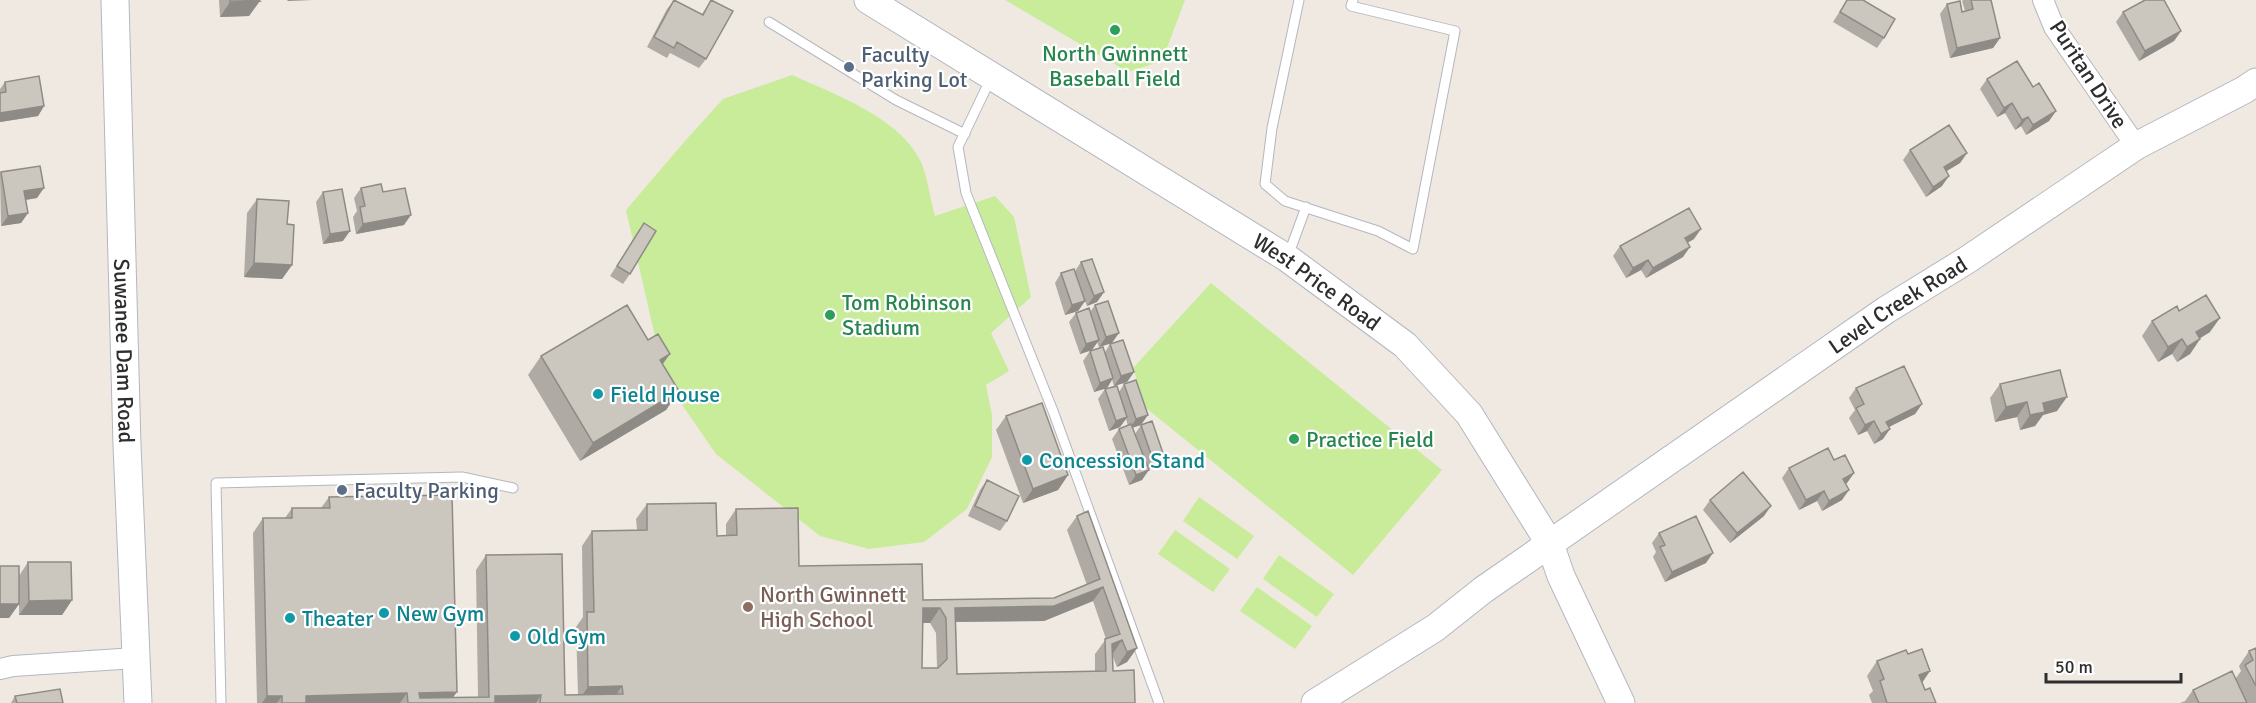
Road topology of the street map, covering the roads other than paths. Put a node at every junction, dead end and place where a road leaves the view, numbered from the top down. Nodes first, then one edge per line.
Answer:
1 (115, 0) edge
2 (868, 0) edge
3 (1299, 0) edge
4 (1353, 0) edge
5 (2043, 0) edge
6 (770, 22) dead end
7 (992, 76) junction
8 (2256, 82) edge
9 (965, 134) junction
10 (2136, 146) junction
11 (1306, 207) junction
12 (1287, 258) junction
13 (513, 488) dead end
14 (1550, 544) junction
15 (136, 658) junction
16 (0, 669) edge
17 (138, 703) edge
18 (221, 703) edge
19 (1159, 703) edge
20 (1315, 703) edge
21 (1621, 703) edge

1 - 15 street, Suwanee Dam Road
2 - 7 street, West Price Road
3 - 11 lane
4 - 11 lane
5 - 10 street, Puritan Drive
6 - 9 lane
7 - 9 lane
7 - 12 street, West Price Road
8 - 10 street, Level Creek Road
9 - 19 lane
10 - 14 street, Level Creek Road
11 - 12 lane
12 - 14 street, West Price Road
13 - 18 lane
14 - 20 street, Level Creek Road
14 - 21 street, West Price Road
15 - 16 street
15 - 17 street, Suwanee Dam Road

